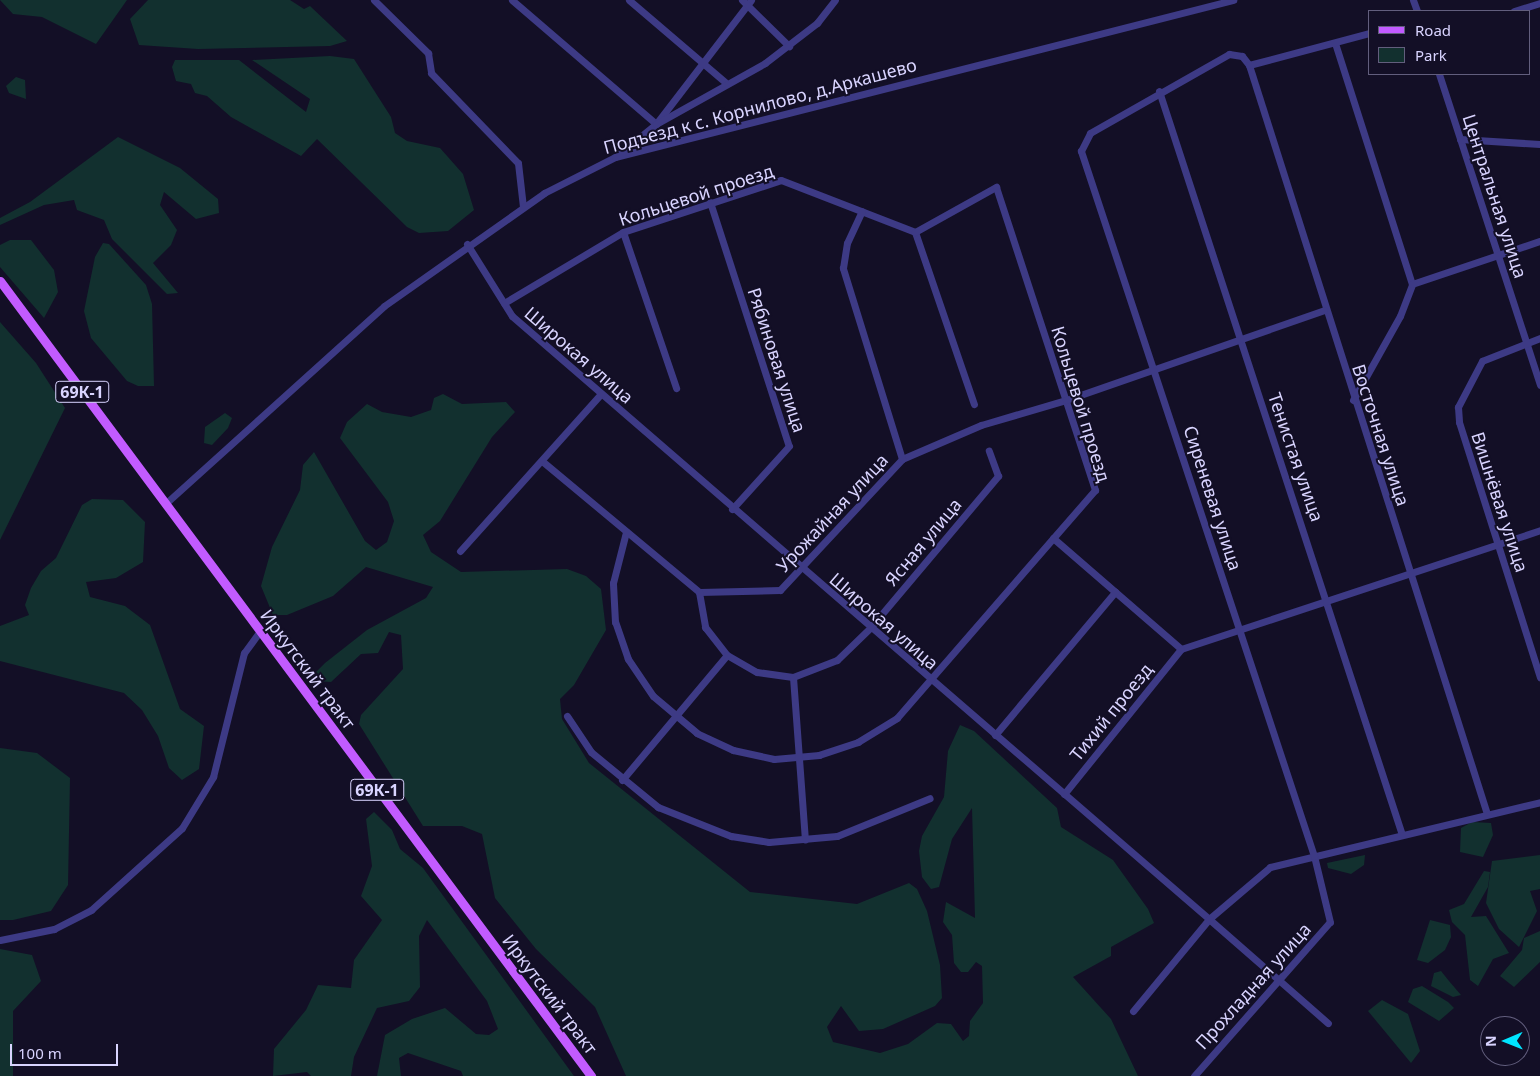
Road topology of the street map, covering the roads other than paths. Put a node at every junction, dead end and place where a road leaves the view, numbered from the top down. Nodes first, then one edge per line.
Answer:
1 (374, 0) edge
2 (512, 0) edge
3 (629, 0) edge
4 (835, 0) edge
5 (1233, 0) edge
6 (747, 2) edge
7 (1540, 3) edge
8 (1517, 10) edge
9 (1368, 33) edge
10 (1335, 43) junction
11 (789, 46) junction
12 (702, 63) junction
13 (1249, 65) junction
14 (1438, 75) edge
15 (725, 82) junction
16 (1160, 92) junction
17 (656, 124) junction
18 (1460, 138) junction
19 (1540, 144) edge
20 (615, 157) junction
21 (710, 202) junction
22 (523, 207) junction
23 (862, 211) junction
24 (624, 232) junction
25 (915, 232) junction
26 (1540, 241) edge
27 (467, 244) junction
28 (1499, 255) junction
29 (0, 281) edge
30 (1412, 284) junction
31 (504, 303) junction
32 (1324, 310) junction
33 (1540, 338) edge
34 (1239, 339) junction
35 (1526, 342) junction
36 (1155, 366) junction
37 (1540, 385) edge
38 (676, 388) dead end
39 (601, 394) junction
40 (1066, 400) junction
41 (1353, 400) junction
42 (974, 404) dead end
43 (989, 451) dead end
44 (902, 459) junction
45 (542, 462) junction
46 (165, 504) junction
47 (732, 509) junction
48 (1540, 530) edge
49 (626, 532) junction
50 (1053, 538) junction
51 (1497, 544) junction
52 (460, 551) dead end
53 (803, 571) junction
54 (1410, 573) junction
55 (699, 592) junction
56 (1115, 592) junction
57 (1324, 600) junction
58 (870, 628) junction
59 (1239, 628) junction
60 (259, 632) junction
61 (1181, 649) junction
62 (727, 655) junction
63 (793, 677) junction
64 (1540, 677) edge
65 (931, 680) junction
66 (567, 716) dead end
67 (676, 716) junction
68 (995, 735) junction
69 (799, 757) junction
70 (622, 780) junction
71 (1064, 794) junction
72 (930, 798) dead end
73 (1540, 802) edge
74 (1487, 814) junction
75 (1402, 832) junction
76 (805, 840) junction
77 (1314, 856) junction
78 (1209, 919) junction
79 (0, 940) edge
80 (1279, 980) junction
81 (1133, 1011) dead end
82 (1328, 1023) dead end
83 (591, 1076) edge
84 (1194, 1076) edge

1 - 22 street
2 - 17 street
3 - 12 street
4 - 11 street
5 - 20 street, Подъезд к с. Корнилово, д.Аркашево
6 - 11 street
6 - 12 street
7 - 8 street
9 - 10 street
10 - 13 street
10 - 30 street
11 - 15 street
12 - 15 street
12 - 17 street
13 - 16 street
13 - 32 street, Восточная улица
14 - 18 street, Центральная улица
15 - 17 street
16 - 34 street, Тенистая улица
16 - 36 street, Сиреневая улица
17 - 20 street
18 - 19 street
18 - 28 street, Центральная улица
20 - 22 street, Подъезд к с. Корнилово, д.Аркашево
21 - 23 street, Кольцевой проезд
21 - 24 street, Кольцевой проезд
21 - 47 street, Рябиновая улица
22 - 27 street, Подъезд к с. Корнилово, д.Аркашево
23 - 25 street, Кольцевой проезд
23 - 44 street, Урожайная улица
24 - 31 street, Кольцевой проезд
24 - 38 street
25 - 40 street, Кольцевой проезд
25 - 42 street
26 - 28 street
27 - 31 street, Широкая улица
27 - 46 street, Подъезд к с. Корнилово, д.Аркашево
28 - 30 street
28 - 35 street, Центральная улица
29 - 46 main road, Иркутский тракт / 69К-1
30 - 41 street
31 - 39 street, Широкая улица
32 - 34 street
32 - 41 street, Восточная улица
33 - 35 street
34 - 36 street
34 - 57 street, Тенистая улица
35 - 37 street, Центральная улица
35 - 51 street, Вишнёвая улица
36 - 40 street
36 - 59 street, Сиреневая улица
39 - 45 street
39 - 47 street, Широкая улица
40 - 44 street
40 - 50 street, Кольцевой проезд
41 - 54 street, Восточная улица
43 - 58 street, Ясная улица
44 - 53 street, Урожайная улица
45 - 49 street
45 - 52 street
46 - 60 main road, Иркутский тракт / 69К-1
47 - 53 street, Широкая улица
48 - 51 street
49 - 55 street
49 - 67 street, Кольцевой проезд
50 - 56 street
50 - 65 street, Кольцевой проезд
51 - 54 street
51 - 64 street, Вишнёвая улица
53 - 55 street, Урожайная улица
53 - 58 street, Широкая улица
54 - 57 street
54 - 74 street, Восточная улица
55 - 62 street, Ясная улица
56 - 61 street
56 - 68 street
57 - 59 street
57 - 75 street, Тенистая улица
58 - 63 street, Ясная улица
58 - 65 street, Широкая улица
59 - 61 street
59 - 77 street, Сиреневая улица
60 - 79 street
60 - 83 main road, Иркутский тракт / 69К-1
61 - 71 street, Тихий проезд
62 - 63 street, Ясная улица
62 - 67 street
63 - 69 street
65 - 68 street, Широкая улица
65 - 69 street, Кольцевой проезд
66 - 70 street
67 - 69 street, Кольцевой проезд
67 - 70 street
68 - 71 street, Широкая улица
69 - 76 street
70 - 76 street
71 - 78 street, Широкая улица
72 - 76 street
73 - 74 street
74 - 75 street
75 - 77 street
77 - 78 street
77 - 80 street, Прохладная улица
78 - 80 street, Широкая улица
78 - 81 street
80 - 82 street, Широкая улица
80 - 84 street, Прохладная улица

